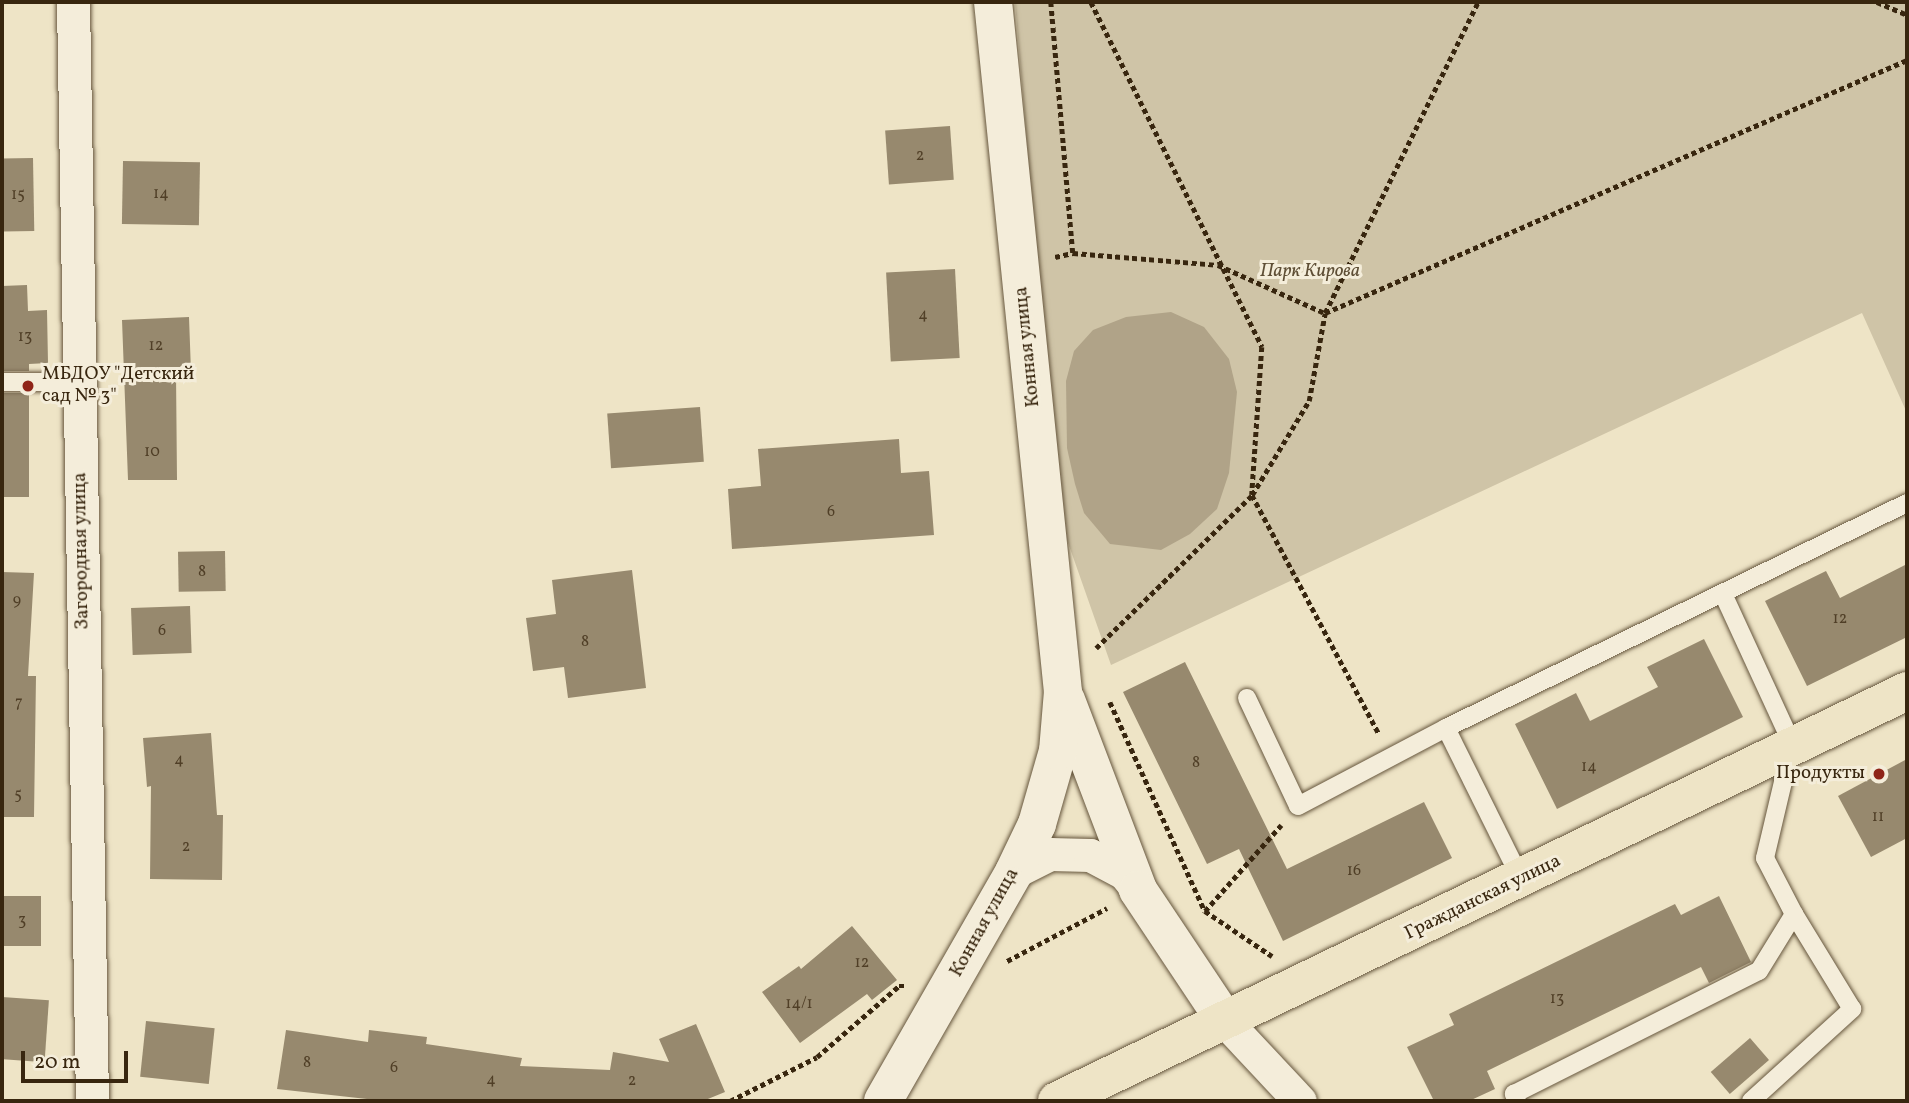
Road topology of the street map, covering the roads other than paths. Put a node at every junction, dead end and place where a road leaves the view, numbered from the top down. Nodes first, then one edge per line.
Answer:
1 (73, 2) edge
2 (993, 2) edge
3 (2, 382) edge
4 (80, 382) junction
5 (1907, 503) edge
6 (1724, 596) junction
7 (1907, 691) edge
8 (1063, 692) junction
9 (1247, 698) dead end
10 (1446, 728) junction
11 (1792, 747) junction
12 (1014, 872) junction
13 (1521, 880) junction
14 (1138, 890) junction
15 (1794, 914) junction
16 (1226, 1022) junction
17 (92, 1101) edge
18 (883, 1101) edge
19 (1057, 1101) edge
20 (1300, 1101) edge
21 (1517, 1101) edge
22 (1751, 1101) edge

1 - 4 street, Загородная улица
2 - 8 street, Конная улица
3 - 4 lane
4 - 17 street, Загородная улица
5 - 6 lane
6 - 10 lane
6 - 11 lane
7 - 11 main road, Гражданская улица
8 - 12 street, Конная улица
8 - 14 street, Конная улица
9 - 10 lane
10 - 13 lane
11 - 13 main road, Гражданская улица
11 - 15 lane
12 - 14 street
12 - 18 street, Конная улица
13 - 16 main road, Гражданская улица
14 - 16 street, Конная улица
15 - 21 lane
15 - 22 lane
16 - 19 main road, Гражданская улица
16 - 20 street

